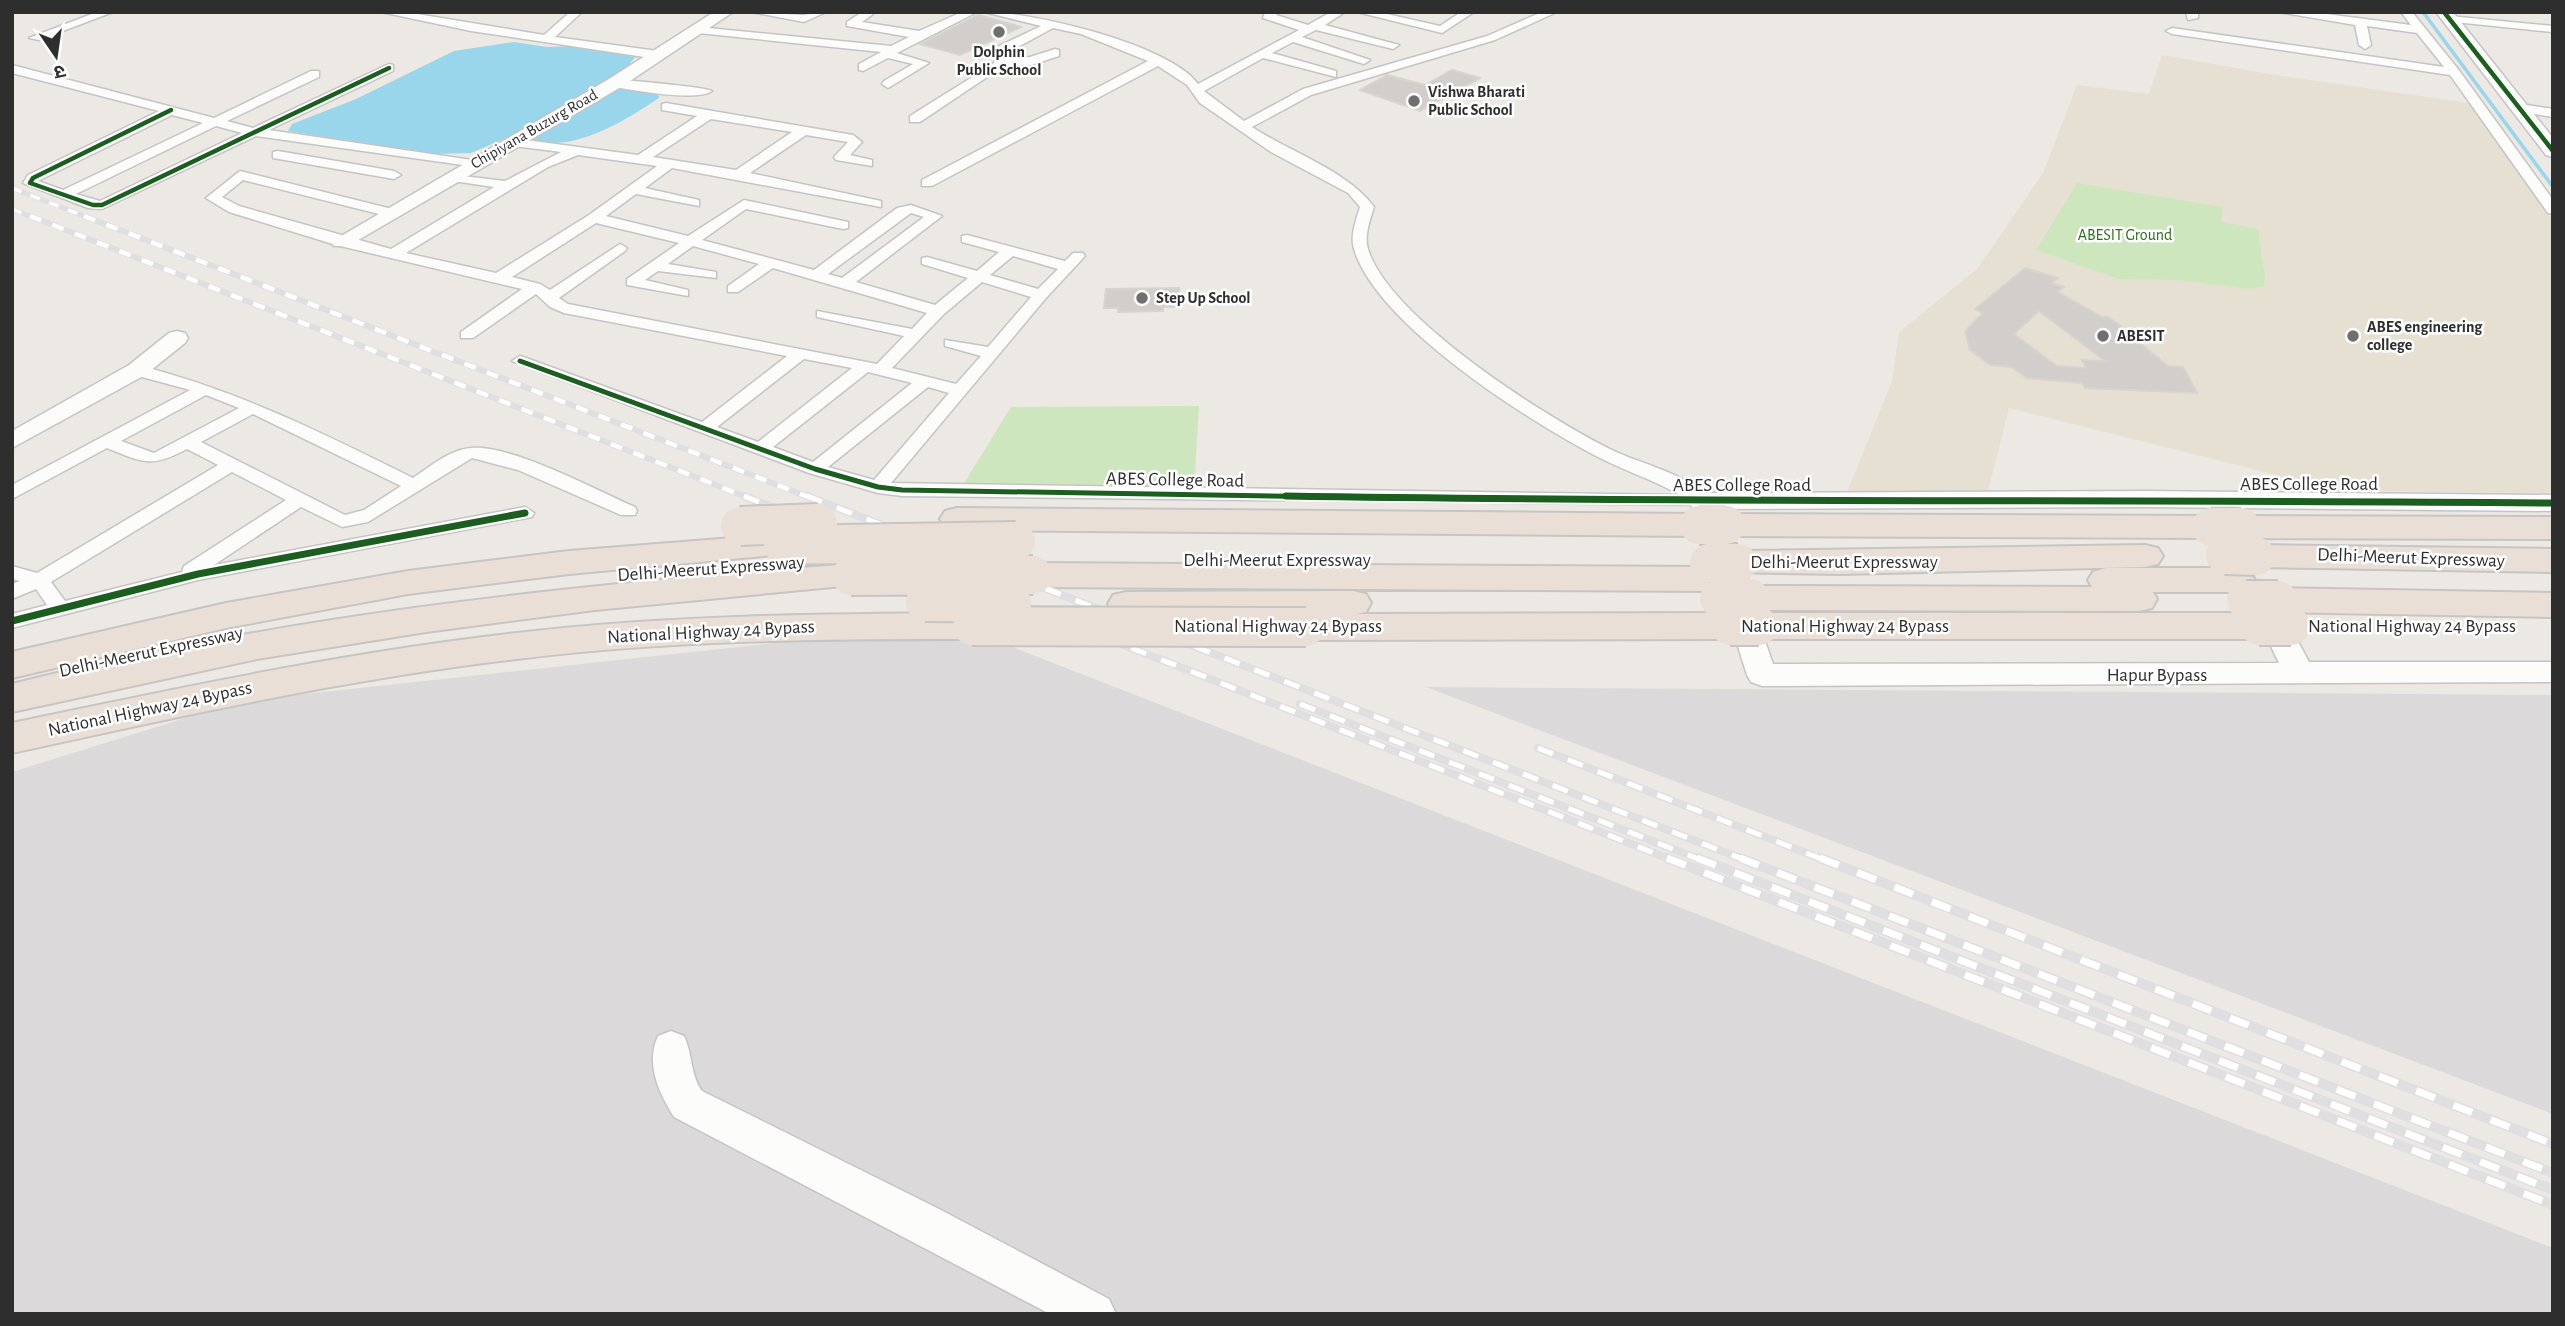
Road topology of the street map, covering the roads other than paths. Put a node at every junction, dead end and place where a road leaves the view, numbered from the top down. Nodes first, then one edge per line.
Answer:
1 (108, 12) edge
2 (386, 12) edge
3 (577, 12) edge
4 (725, 12) edge
5 (756, 12) edge
6 (821, 12) edge
7 (972, 12) edge
8 (989, 12) edge
9 (1253, 12) edge
10 (1340, 12) edge
11 (1362, 12) edge
12 (1535, 12) edge
13 (1552, 12) edge
14 (2283, 12) edge
15 (2406, 12) edge
16 (2514, 12) edge
17 (1462, 13) edge
18 (867, 14) edge
19 (1270, 14) edge
20 (2446, 16) edge
21 (2553, 17) edge
22 (911, 18) dead end
23 (2300, 18) edge
24 (2356, 19) edge
25 (851, 24) junction
26 (1051, 25) junction
27 (1313, 27) junction
28 (2553, 29) edge
29 (698, 30) junction
30 (892, 30) junction
31 (2421, 30) junction
32 (2172, 31) dead end
33 (920, 35) junction
34 (35, 38) dead end
35 (547, 38) junction
36 (1292, 38) junction
37 (1475, 41) junction
38 (821, 42) junction
39 (1393, 45) dead end
40 (2365, 45) dead end
41 (891, 52) junction
42 (1055, 53) dead end
43 (1261, 54) junction
44 (658, 55) junction
45 (1364, 60) dead end
46 (1158, 61) junction
47 (1002, 62) junction
48 (390, 68) dead end
49 (863, 68) dead end
50 (12, 69) edge
51 (2454, 72) junction
52 (315, 74) dead end
53 (1332, 74) dead end
54 (615, 83) junction
55 (888, 84) dead end
56 (1196, 90) junction
57 (706, 91) dead end
58 (666, 107) dead end
59 (2520, 108) junction
60 (171, 110) junction
61 (2553, 113) edge
62 (709, 114) junction
63 (915, 119) dead end
64 (217, 122) junction
65 (1244, 126) junction
66 (803, 131) junction
67 (253, 132) junction
68 (311, 140) junction
69 (510, 142) junction
70 (578, 150) junction
71 (2553, 151) edge
72 (642, 158) junction
73 (670, 163) junction
74 (867, 163) dead end
75 (472, 164) junction
76 (740, 174) junction
77 (394, 175) dead end
78 (451, 177) junction
79 (927, 183) dead end
80 (507, 186) junction
81 (633, 190) junction
82 (63, 195) junction
83 (694, 203) dead end
84 (876, 204) dead end
85 (2553, 209) edge
86 (391, 213) junction
87 (594, 218) junction
88 (843, 225) dead end
89 (967, 239) dead end
90 (693, 240) junction
91 (341, 242) junction
92 (620, 248) dead end
93 (1011, 250) junction
94 (393, 254) junction
95 (927, 261) dead end
96 (769, 264) junction
97 (654, 265) junction
98 (711, 275) dead end
99 (816, 276) junction
100 (980, 276) junction
101 (498, 279) junction
102 (846, 282) junction
103 (535, 287) junction
104 (733, 289) dead end
105 (683, 293) dead end
106 (1041, 295) junction
107 (551, 297) junction
108 (938, 311) junction
109 (822, 314) dead end
110 (915, 334) junction
111 (467, 335) dead end
112 (177, 338) dead end
113 (951, 343) dead end
114 (800, 354) junction
115 (993, 354) junction
116 (520, 361) dead end
117 (873, 368) junction
118 (137, 370) junction
119 (925, 381) junction
120 (204, 389) junction
121 (962, 391) junction
122 (253, 407) junction
123 (705, 428) junction
124 (12, 441) edge
125 (107, 442) junction
126 (189, 443) junction
127 (761, 448) junction
128 (233, 464) junction
129 (815, 470) junction
130 (414, 485) junction
131 (878, 487) junction
132 (12, 493) edge
133 (299, 500) junction
134 (2553, 503) edge
135 (628, 511) dead end
136 (526, 513) dead end
137 (2553, 528) edge
138 (2553, 543) edge
139 (2331, 555) junction
140 (1026, 558) junction
141 (2553, 561) edge
142 (1725, 567) junction
143 (844, 568) junction
144 (2248, 570) junction
145 (12, 572) edge
146 (180, 578) junction
147 (39, 580) junction
148 (2553, 583) edge
149 (12, 592) edge
150 (2553, 592) edge
151 (2334, 600) junction
152 (2553, 605) edge
153 (61, 609) junction
154 (12, 621) edge
155 (2553, 626) edge
156 (12, 644) edge
157 (12, 665) edge
158 (2553, 673) edge
159 (2300, 675) junction
160 (12, 683) edge
161 (12, 698) edge
162 (12, 712) edge
163 (12, 738) edge
164 (671, 1048) dead end
165 (1094, 1314) edge

1 - 34 street
2 - 35 street
3 - 35 street
4 - 29 street, Chipiyana Buzurg Road
5 - 6 street
7 - 33 street
8 - 26 street
9 - 19 street
10 - 27 street
11 - 17 street
12 - 37 street
13 - 37 street
14 - 23 street
15 - 31 street
16 - 21 street
18 - 25 street
19 - 27 street
20 - 28 street
20 - 59 street
22 - 30 street
23 - 24 street
24 - 31 street
24 - 40 street
25 - 30 street
25 - 38 street
26 - 46 street
26 - 47 street
27 - 36 street
27 - 39 street
29 - 38 street
29 - 44 street, Chipiyana Buzurg Road
30 - 33 street
31 - 51 street
32 - 51 street
33 - 41 street
35 - 44 street
36 - 43 street
36 - 45 street
37 - 65 street
38 - 41 street
41 - 49 street
41 - 55 street
42 - 47 street
43 - 53 street
43 - 56 street
44 - 54 street, Chipiyana Buzurg Road
46 - 56 street
46 - 79 street
47 - 63 street
48 - 67 street
50 - 60 street
51 - 85 street
52 - 64 street
54 - 57 street
54 - 69 street, Chipiyana Buzurg Road
56 - 65 street
58 - 62 street
59 - 61 street
59 - 71 street
60 - 64 street
60 - 82 street
62 - 66 street
62 - 72 street
64 - 67 street
64 - 82 street
65 - 142 street
66 - 74 street
66 - 76 street
67 - 68 street
67 - 82 street
68 - 75 street
68 - 77 street
69 - 70 street
69 - 75 street, Chipiyana Buzurg Road
70 - 72 street
70 - 80 street
72 - 73 street
73 - 76 street
73 - 81 street
75 - 78 street, Chipiyana Buzurg Road
76 - 84 street
78 - 80 street
78 - 86 street, Chipiyana Buzurg Road
80 - 94 street
81 - 83 street
81 - 87 street
86 - 91 street, Chipiyana Buzurg Road
86 - 91 street
87 - 90 street
87 - 101 street
88 - 90 street
89 - 93 street
90 - 96 street
90 - 97 street
91 - 94 street
92 - 107 street
93 - 100 street
93 - 106 street
94 - 101 street
95 - 100 street
96 - 99 street
96 - 104 street
97 - 98 street
97 - 105 street
99 - 102 street
99 - 102 street
100 - 106 street
100 - 108 street
101 - 103 street
102 - 108 street
103 - 107 street
103 - 111 street
106 - 115 street
107 - 114 street
108 - 110 street
109 - 110 street
110 - 117 street
112 - 118 street
113 - 115 street
114 - 117 street
114 - 123 street
115 - 121 street
116 - 123 street, ABES College Road
117 - 119 street
117 - 127 street
118 - 120 street
118 - 124 street
119 - 121 street
119 - 129 street
120 - 122 street
120 - 125 street
121 - 131 street
122 - 126 street
122 - 130 street
123 - 127 street, ABES College Road
125 - 126 street
125 - 132 street
126 - 128 street
127 - 129 street, ABES College Road
128 - 133 street
128 - 147 street
129 - 131 street, ABES College Road
130 - 133 street
130 - 135 street
131 - 142 street, ABES College Road
133 - 146 street
134 - 144 street, ABES College Road
136 - 146 street
137 - 144 highway
138 - 139 highway
139 - 141 highway, Delhi-Meerut Expressway
139 - 144 highway, Delhi-Meerut Expressway
140 - 142 highway, Delhi-Meerut Expressway
140 - 143 highway, Delhi-Meerut Expressway, bridge
140 - 157 highway, bridge
142 - 144 highway, National Highway 24 Bypass
142 - 144 highway, Delhi-Meerut Expressway
142 - 144 highway
142 - 144 highway, Delhi-Meerut Expressway
142 - 156 highway, bridge
142 - 159 street, Hapur Bypass
142 - 162 highway, bridge
142 - 163 highway, National Highway 24 Bypass, bridge
143 - 160 highway, Delhi-Meerut Expressway
143 - 161 highway, Delhi-Meerut Expressway
144 - 148 highway, Delhi-Meerut Expressway
144 - 151 highway
144 - 155 highway, National Highway 24 Bypass
144 - 159 street
145 - 147 street
146 - 153 street
147 - 149 street
147 - 153 street
150 - 151 highway
151 - 152 highway
153 - 154 street
158 - 159 street, Hapur Bypass
164 - 165 street

